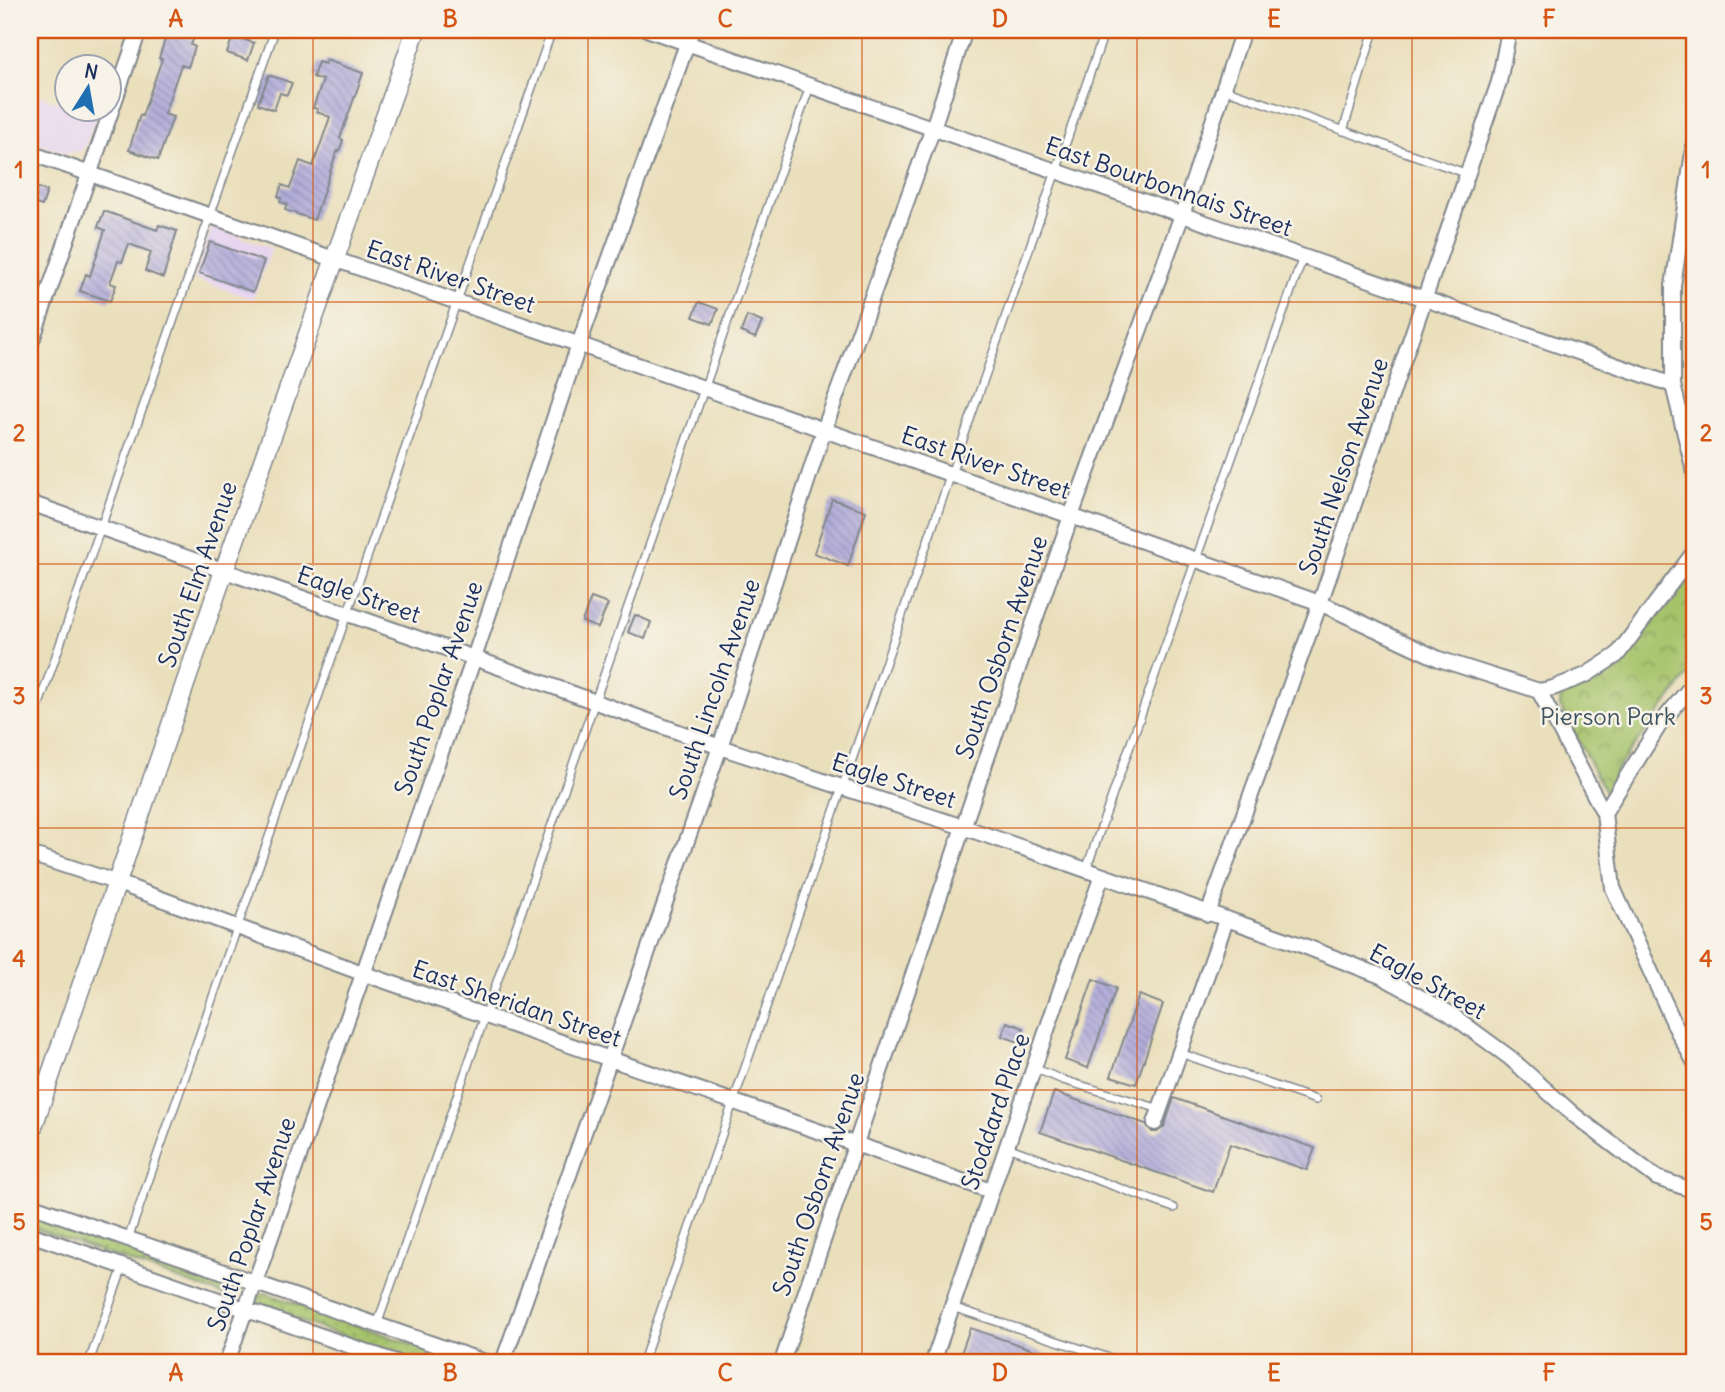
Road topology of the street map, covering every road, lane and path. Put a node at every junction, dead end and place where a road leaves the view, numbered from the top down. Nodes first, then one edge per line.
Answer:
1 (139, 30) edge
2 (275, 30) edge
3 (416, 30) edge
4 (552, 30) edge
5 (649, 30) edge
6 (965, 30) edge
7 (1105, 30) edge
8 (1243, 30) edge
9 (1374, 30) edge
10 (1509, 30) edge
11 (690, 36) edge
12 (810, 85) junction
13 (1224, 89) junction
14 (933, 128) junction
15 (1343, 131) junction
16 (1695, 139) edge
17 (30, 153) edge
18 (1056, 171) junction
19 (89, 174) junction
20 (1468, 174) junction
21 (1182, 215) junction
22 (210, 216) junction
23 (1303, 257) junction
24 (333, 259) junction
25 (1425, 299) junction
26 (457, 302) junction
27 (579, 344) junction
28 (30, 346) edge
29 (1673, 385) junction
30 (704, 388) junction
31 (824, 430) junction
32 (951, 474) junction
33 (1695, 475) edge
34 (30, 503) edge
35 (1071, 516) junction
36 (101, 528) junction
37 (1695, 551) edge
38 (1196, 559) junction
39 (224, 571) junction
40 (1320, 603) junction
41 (348, 614) junction
42 (474, 658) junction
43 (1695, 682) edge
44 (1539, 691) junction
45 (595, 701) junction
46 (30, 730) edge
47 (720, 747) junction
48 (842, 787) junction
49 (1604, 813) junction
50 (962, 827) junction
51 (30, 854) edge
52 (1086, 870) junction
53 (1102, 876) junction
54 (118, 883) junction
55 (1208, 914) junction
56 (1226, 920) junction
57 (238, 927) junction
58 (362, 973) junction
59 (485, 1016) junction
60 (1179, 1052) junction
61 (608, 1059) junction
62 (1695, 1063) edge
63 (1034, 1068) junction
64 (1316, 1100) dead end
65 (733, 1102) junction
66 (1157, 1115) joint
67 (30, 1135) edge
68 (855, 1144) junction
69 (1006, 1147) junction
70 (991, 1191) junction
71 (1695, 1191) edge
72 (30, 1205) edge
73 (1174, 1208) dead end
74 (30, 1234) edge
75 (128, 1239) junction
76 (123, 1267) junction
77 (255, 1283) junction
78 (952, 1307) junction
79 (246, 1310) junction
80 (377, 1325) junction
81 (365, 1357) edge
82 (89, 1362) edge
83 (227, 1362) edge
84 (396, 1362) edge
85 (485, 1362) edge
86 (503, 1362) edge
87 (643, 1362) edge
88 (782, 1362) edge
89 (933, 1362) edge
90 (1122, 1362) edge

1 - 19 street
2 - 22 lane
3 - 24 street, South Elm Avenue
4 - 26 lane
5 - 11 street, East Bourbonnais Street
6 - 14 street, South Lincoln Avenue
7 - 18 lane
8 - 13 street, South Osborn Avenue
9 - 15 lane
10 - 20 street, South Nelson Avenue
11 - 12 street, East Bourbonnais Street
11 - 27 street, South Poplar Avenue
12 - 14 street, East Bourbonnais Street
12 - 30 lane
13 - 15 lane
13 - 21 street, South Osborn Avenue
14 - 18 street, East Bourbonnais Street
14 - 31 street, South Lincoln Avenue
15 - 20 lane
16 - 29 street
17 - 19 street, East River Street
18 - 21 street, East Bourbonnais Street
18 - 32 lane
19 - 22 street, East River Street
19 - 28 street
20 - 25 street, South Nelson Avenue
21 - 23 street, East Bourbonnais Street
21 - 35 street, South Osborn Avenue
22 - 24 street, East River Street
22 - 36 lane
23 - 25 street, East Bourbonnais Street
23 - 38 lane
24 - 26 street, East River Street
24 - 39 street, South Elm Avenue
25 - 29 street, East Bourbonnais Street
25 - 40 street, South Nelson Avenue
26 - 27 street, East River Street
26 - 41 lane
27 - 30 street, East River Street
27 - 42 street, South Poplar Avenue
29 - 33 street
30 - 31 street, East River Street
30 - 45 lane
31 - 32 street, East River Street
31 - 47 street, South Lincoln Avenue
32 - 35 street, East River Street
32 - 48 lane
34 - 36 street, Eagle Street
35 - 38 street, East River Street
35 - 50 street, South Osborn Avenue
36 - 39 street, Eagle Street
36 - 46 lane
37 - 44 street
38 - 40 street, East River Street
38 - 52 lane
39 - 41 street, Eagle Street
39 - 54 street, South Elm Avenue
40 - 44 street, East River Street
40 - 55 street, South Nelson Avenue
41 - 42 street, Eagle Street
41 - 57 lane
42 - 45 street, Eagle Street
42 - 58 street, South Poplar Avenue
43 - 49 street
44 - 49 street
45 - 47 street, Eagle Street
45 - 59 lane
47 - 48 street, Eagle Street
47 - 61 street, South Lincoln Avenue
48 - 50 street, Eagle Street
48 - 65 lane
49 - 62 street
50 - 52 street, Eagle Street
50 - 68 street, South Osborn Avenue
51 - 54 street, East Sheridan Street
52 - 53 street, Eagle Street
53 - 55 street, Eagle Street
53 - 63 street, Stoddard Place
54 - 57 street, East Sheridan Street
54 - 67 street, South Elm Avenue
55 - 56 street, Eagle Street
56 - 60 street
56 - 71 street, Eagle Street
57 - 58 street, East Sheridan Street
57 - 75 lane
58 - 59 street, East Sheridan Street
58 - 77 street, South Poplar Avenue
59 - 61 street, East Sheridan Street
59 - 80 lane
60 - 64 lane
60 - 66 street
61 - 65 street, East Sheridan Street
61 - 86 street, South Lincoln Avenue
63 - 66 lane
63 - 69 street, Stoddard Place
65 - 68 street, East Sheridan Street
65 - 87 lane
68 - 70 street, East Sheridan Street
68 - 88 street, South Osborn Avenue
69 - 70 street, Stoddard Place
69 - 73 lane
70 - 78 street, Stoddard Place
72 - 75 street
74 - 76 street
75 - 77 street
76 - 79 street
76 - 82 lane
77 - 79 street, South Poplar Avenue
77 - 80 street
78 - 89 street, Stoddard Place
78 - 90 lane
79 - 81 street
79 - 83 street, South Poplar Avenue
80 - 85 street
81 - 84 street

